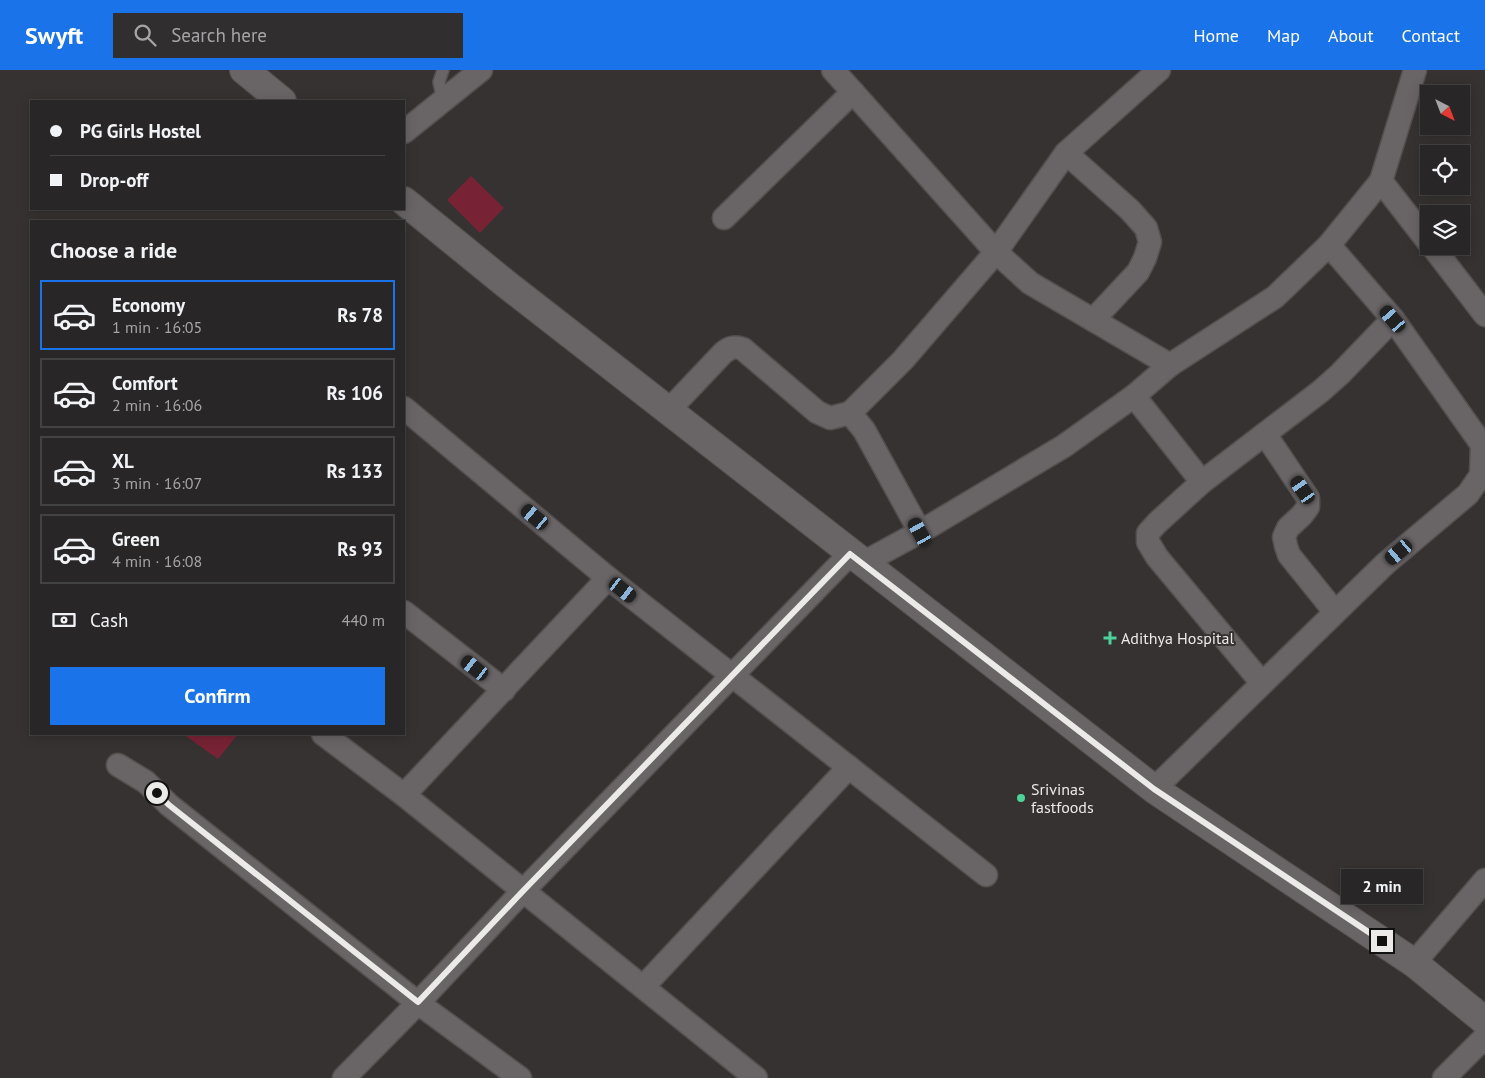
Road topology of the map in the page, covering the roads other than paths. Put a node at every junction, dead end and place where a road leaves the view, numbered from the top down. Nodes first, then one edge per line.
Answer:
1 (244, 70) edge
2 (443, 70) edge
3 (481, 70) edge
4 (833, 70) edge
5 (1159, 70) edge
6 (1417, 71) edge
7 (853, 92) junction
8 (281, 100) edge
9 (443, 100) junction
10 (405, 131) edge
11 (1066, 153) junction
12 (1381, 181) junction
13 (405, 202) edge
14 (724, 218) dead end
15 (1420, 231) edge
16 (1329, 245) junction
17 (996, 252) junction
18 (1439, 255) edge
19 (1485, 315) edge
20 (1393, 319) junction
21 (1093, 320) junction
22 (1170, 365) junction
23 (1134, 396) junction
24 (405, 409) edge
25 (668, 411) junction
26 (850, 413) junction
27 (1265, 434) junction
28 (1484, 445) edge
29 (1202, 482) junction
30 (920, 532) junction
31 (857, 558) junction
32 (608, 578) junction
33 (1335, 612) junction
34 (405, 613) edge
35 (731, 676) junction
36 (1262, 683) junction
37 (504, 690) junction
38 (324, 735) edge
39 (118, 765) dead end
40 (849, 767) junction
41 (1154, 789) junction
42 (404, 795) junction
43 (986, 875) dead end
44 (1485, 880) edge
45 (523, 891) junction
46 (1414, 963) junction
47 (643, 987) junction
48 (418, 1002) junction
49 (1485, 1021) edge
50 (1485, 1037) edge
51 (344, 1078) edge
52 (520, 1078) edge
53 (756, 1078) edge
54 (1444, 1078) edge

1 - 8 street
2 - 9 lane
3 - 9 street
4 - 7 street
5 - 11 street
6 - 12 street
7 - 14 street
7 - 17 street
9 - 10 street
11 - 17 street
11 - 21 street
12 - 15 street
12 - 16 street
13 - 25 street
16 - 20 street
16 - 22 street
17 - 21 street
17 - 26 street
18 - 19 street
20 - 27 street
20 - 28 street
21 - 22 street
22 - 23 street
23 - 29 street
23 - 30 street
24 - 32 street
25 - 26 street
25 - 31 street
26 - 30 street
27 - 29 street
27 - 33 street
28 - 33 street
29 - 36 street
30 - 31 street
31 - 35 street
31 - 41 street
32 - 35 street
32 - 37 street
33 - 36 street
34 - 37 street
35 - 40 street
35 - 45 street
36 - 41 street
37 - 42 street
38 - 42 street
39 - 48 street
40 - 43 street
40 - 47 street
41 - 46 street
42 - 45 street
44 - 46 street
45 - 47 street
45 - 48 street
46 - 49 street
47 - 53 street
48 - 51 street
48 - 52 street
50 - 54 street

